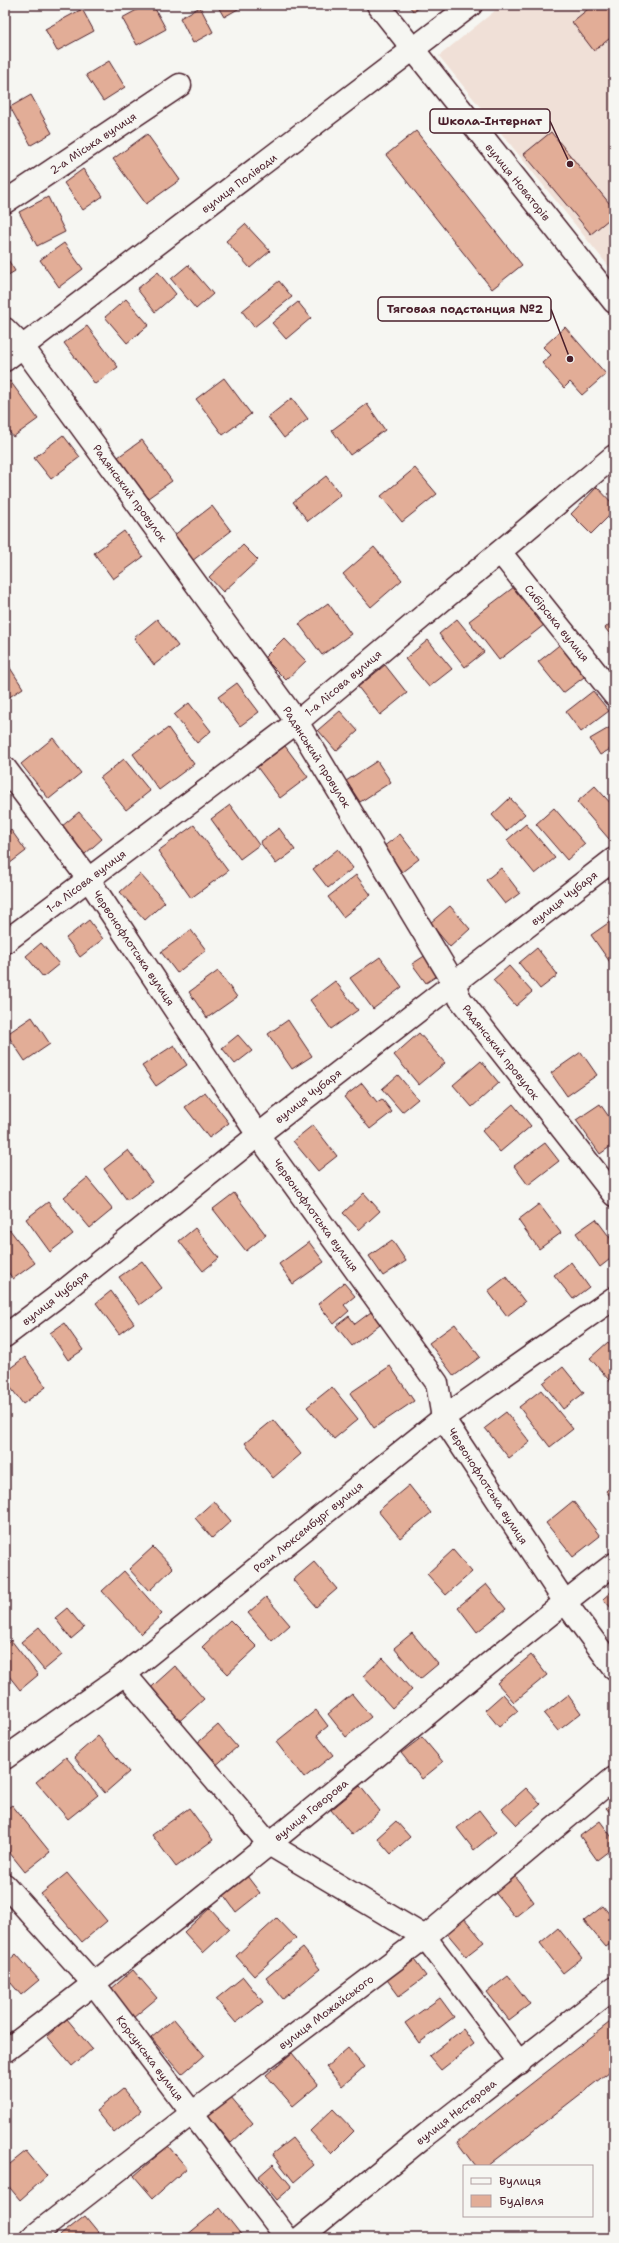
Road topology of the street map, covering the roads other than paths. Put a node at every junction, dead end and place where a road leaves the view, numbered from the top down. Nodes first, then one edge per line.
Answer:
1 (378, 5) edge
2 (471, 5) edge
3 (414, 50) junction
4 (180, 85) dead end
5 (5, 202) edge
6 (614, 302) edge
7 (5, 329) edge
8 (23, 347) junction
9 (5, 360) edge
10 (614, 456) edge
11 (500, 552) junction
12 (614, 695) edge
13 (297, 722) junction
14 (5, 768) edge
15 (614, 859) edge
16 (89, 880) junction
17 (5, 942) edge
18 (454, 983) junction
19 (258, 1134) junction
20 (614, 1195) edge
21 (614, 1298) edge
22 (5, 1336) edge
23 (443, 1418) junction
24 (614, 1564) edge
25 (564, 1602) junction
26 (614, 1668) edge
27 (125, 1674) junction
28 (5, 1758) edge
29 (614, 1778) edge
30 (269, 1844) junction
31 (5, 1885) edge
32 (425, 1937) junction
33 (94, 1984) junction
34 (614, 1988) edge
35 (5, 2051) edge
36 (520, 2063) junction
37 (192, 2113) junction
38 (31, 2238) edge
39 (287, 2238) edge
40 (300, 2238) edge

1 - 3 street, вулиця Новаторів
2 - 3 street, вулиця Поліводи
3 - 6 street, вулиця Новаторів
3 - 8 street, вулиця Поліводи
4 - 5 street, 2-а Міська вулиця
7 - 8 street, Радянський провулок
8 - 9 street, вулиця Поліводи
8 - 13 street, Радянський провулок
10 - 11 street, 1-а Лісова вулиця
11 - 12 street, Сибірська вулиця
11 - 13 street, 1-а Лісова вулиця
13 - 16 street, 1-а Лісова вулиця
13 - 18 street, Радянський провулок
14 - 16 street, Червонофлотська вулиця
15 - 18 street, вулиця Чубаря
16 - 17 street, 1-а Лісова вулиця
16 - 19 street, Червонофлотська вулиця
18 - 19 street, вулиця Чубаря
18 - 20 street, Радянський провулок
19 - 22 street, вулиця Чубаря
19 - 23 street, Червонофлотська вулиця
21 - 23 street, Рози Люксембург вулиця
23 - 25 street, Червонофлотська вулиця
23 - 27 street, Рози Люксембург вулиця
24 - 25 street, вулиця Говорова
25 - 26 street, Червонофлотська вулиця
25 - 30 street, вулиця Говорова
27 - 28 street, Рози Люксембург вулиця
27 - 30 street
29 - 32 street, вулиця Можайського
30 - 32 street
30 - 33 street, вулиця Говорова
31 - 33 street, Корсунська вулиця
32 - 36 street
32 - 37 street, вулиця Можайського
33 - 35 street, вулиця Говорова
33 - 37 street, Корсунська вулиця
34 - 36 street, вулиця Нестерова
36 - 40 street, вулиця Нестерова
37 - 38 street, вулиця Можайського
37 - 39 street, Корсунська вулиця

